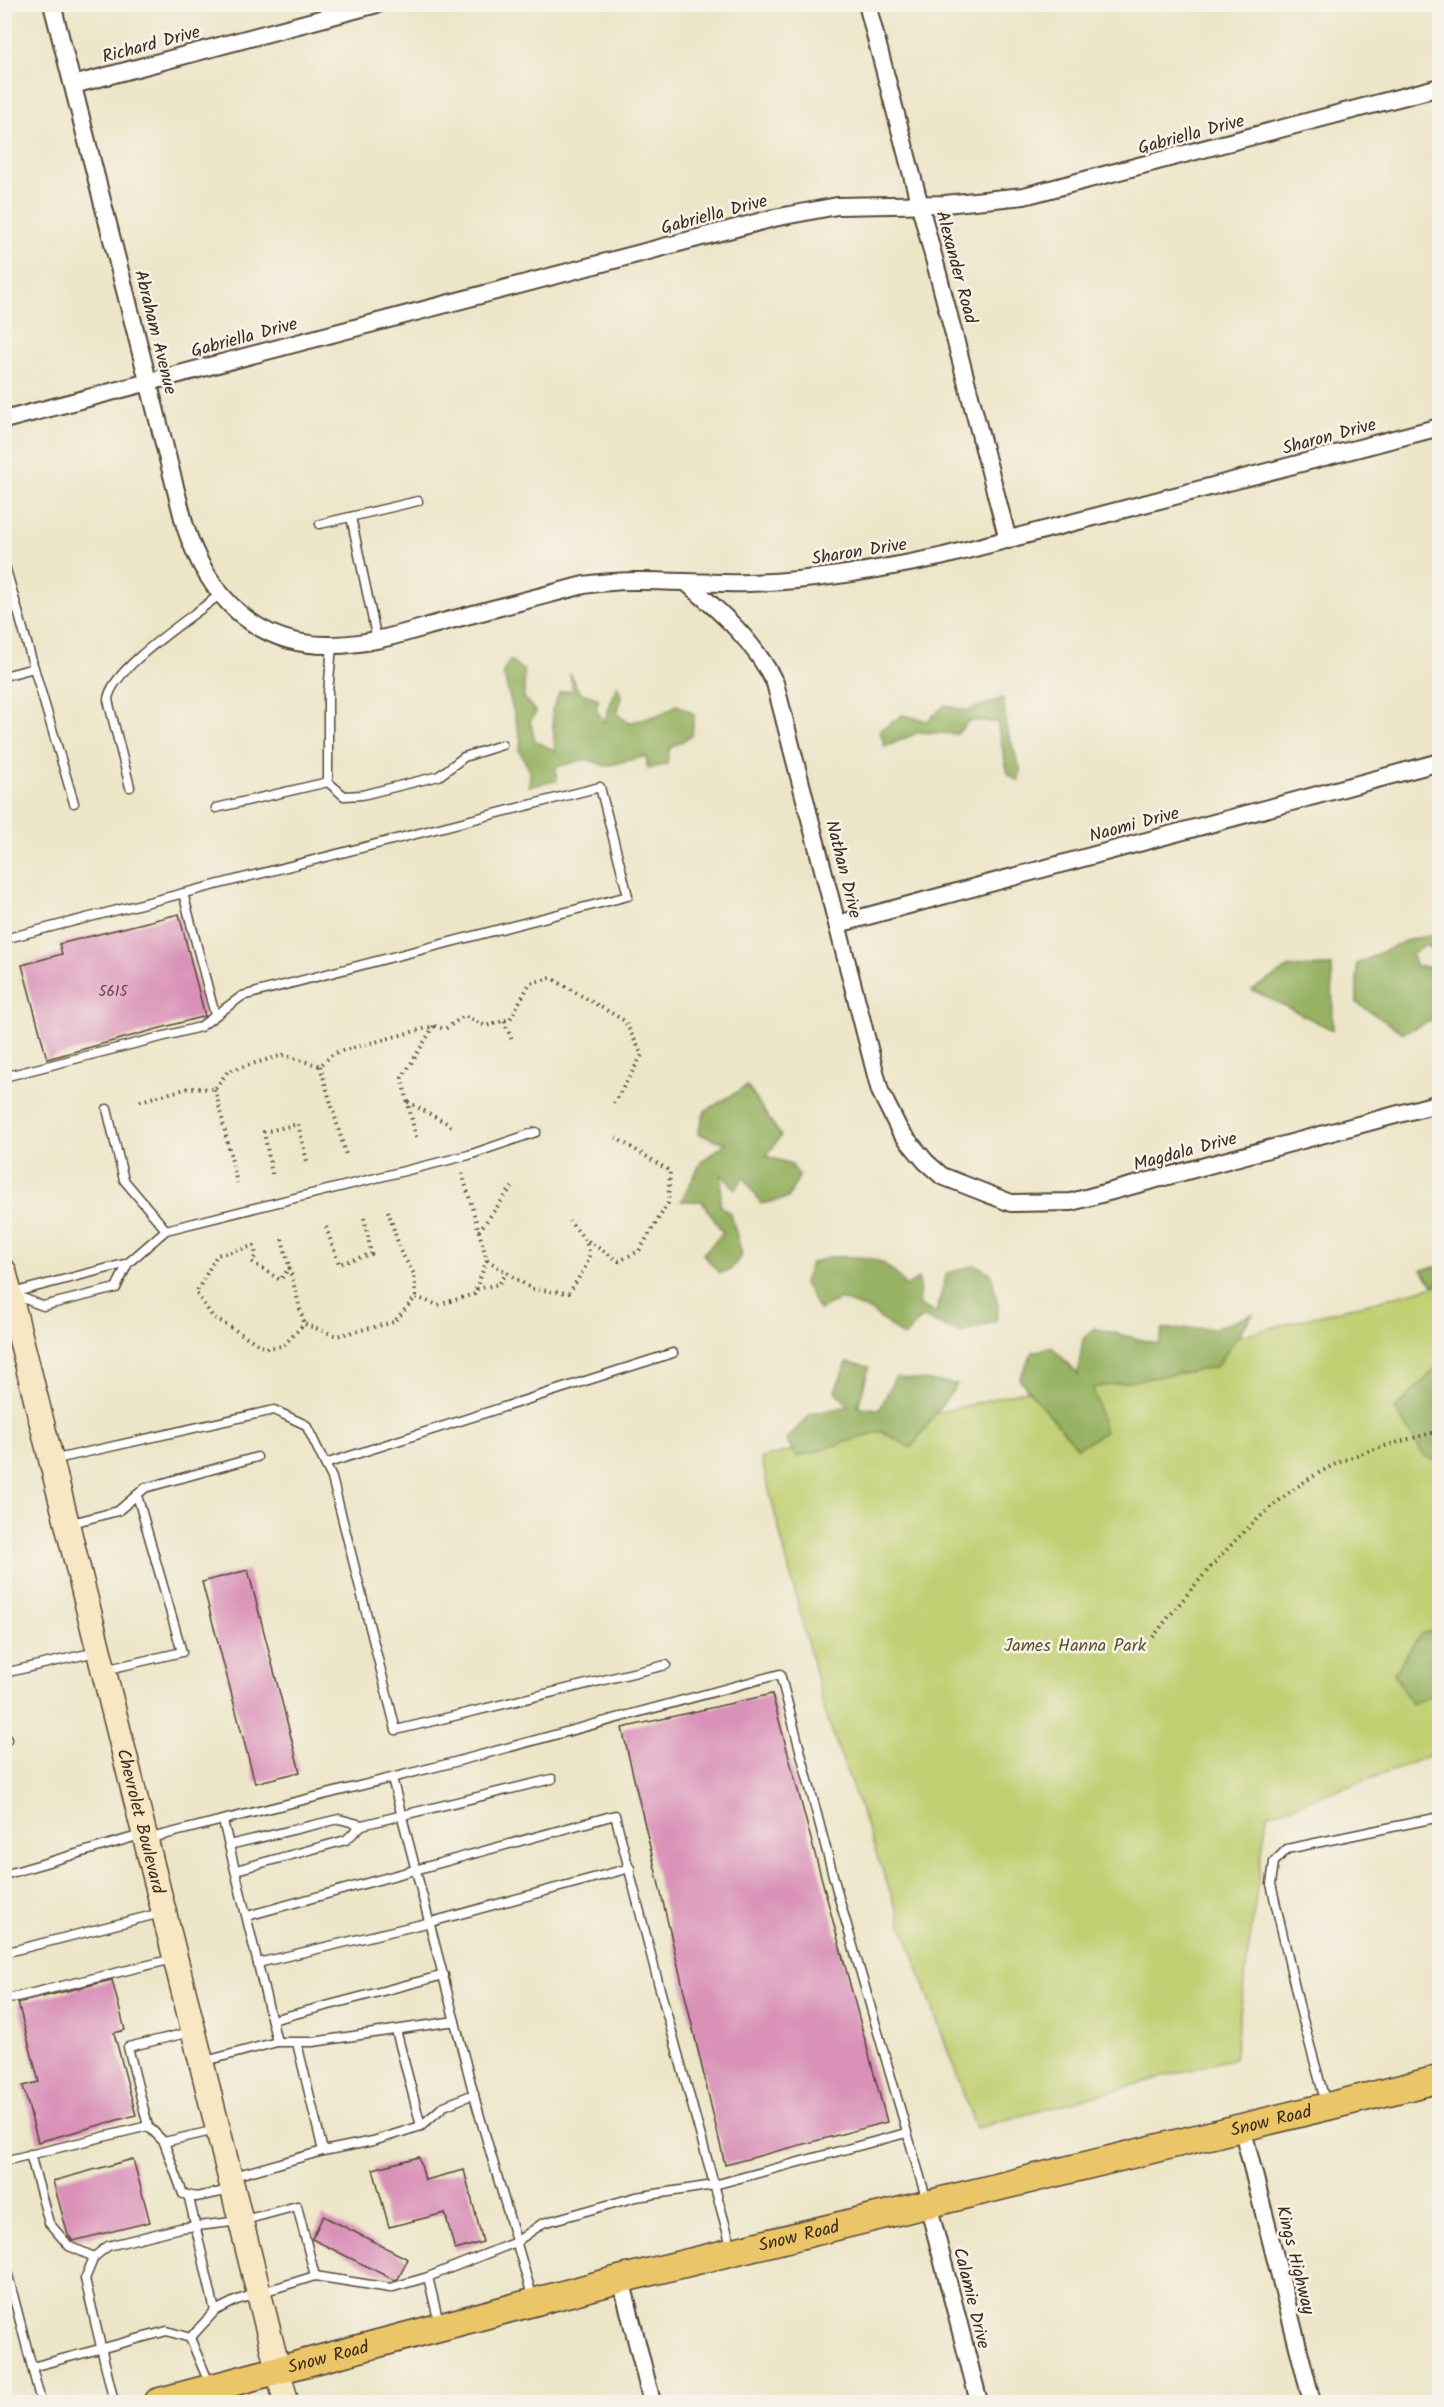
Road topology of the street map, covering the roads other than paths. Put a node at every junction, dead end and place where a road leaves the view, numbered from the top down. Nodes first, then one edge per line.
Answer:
1 (52, 4) edge
2 (378, 4) edge
3 (867, 4) edge
4 (73, 85) junction
5 (1440, 87) edge
6 (920, 203) junction
7 (149, 382) junction
8 (4, 420) edge
9 (1440, 427) edge
10 (418, 501) dead end
11 (351, 517) junction
12 (320, 524) dead end
13 (1008, 540) junction
14 (4, 562) edge
15 (688, 584) junction
16 (219, 594) junction
17 (277, 635) joint
18 (377, 640) junction
19 (332, 645) junction
20 (34, 668) junction
21 (4, 676) edge
22 (502, 744) dead end
23 (1440, 762) edge
24 (328, 782) junction
25 (130, 788) dead end
26 (74, 803) dead end
27 (216, 808) dead end
28 (183, 893) junction
29 (838, 924) junction
30 (4, 939) edge
31 (215, 1015) junction
32 (4, 1077) edge
33 (1440, 1103) edge
34 (107, 1109) dead end
35 (536, 1132) dead end
36 (942, 1176) joint
37 (166, 1230) junction
38 (128, 1263) junction
39 (6, 1286) edge
40 (674, 1353) dead end
41 (257, 1457) dead end
42 (52, 1460) junction
43 (325, 1464) junction
44 (137, 1495) junction
45 (68, 1524) junction
46 (101, 1661) junction
47 (666, 1665) dead end
48 (4, 1673) edge
49 (4, 1731) edge
50 (4, 1740) edge
51 (392, 1778) junction
52 (552, 1779) dead end
53 (403, 1815) junction
54 (1440, 1817) edge
55 (223, 1821) junction
56 (362, 1825) junction
57 (145, 1837) junction
58 (229, 1845) junction
59 (630, 1868) junction
60 (236, 1870) junction
61 (418, 1870) junction
62 (4, 1875) edge
63 (164, 1912) junction
64 (247, 1916) junction
65 (430, 1922) junction
66 (4, 1953) edge
67 (176, 1959) junction
68 (258, 1963) junction
69 (444, 1975) junction
70 (4, 2000) edge
71 (272, 2020) junction
72 (456, 2021) junction
73 (396, 2030) junction
74 (194, 2031) junction
75 (277, 2042) junction
76 (297, 2043) junction
77 (201, 2062) junction
78 (1440, 2079) edge
79 (474, 2094) junction
80 (1327, 2106) junction
81 (148, 2126) junction
82 (421, 2126) junction
83 (1242, 2127) junction
84 (218, 2130) junction
85 (906, 2133) junction
86 (164, 2142) junction
87 (323, 2151) junction
88 (30, 2154) junction
89 (4, 2161) edge
90 (232, 2184) junction
91 (714, 2186) junction
92 (189, 2198) junction
93 (928, 2204) junction
94 (241, 2221) junction
95 (193, 2225) junction
96 (516, 2242) junction
97 (733, 2252) junction
98 (94, 2257) junction
99 (4, 2260) edge
100 (315, 2276) junction
101 (428, 2277) junction
102 (621, 2279) junction
103 (259, 2295) junction
104 (534, 2302) junction
105 (215, 2311) junction
106 (440, 2327) junction
107 (190, 2338) junction
108 (100, 2350) junction
109 (32, 2367) junction
110 (278, 2370) junction
111 (212, 2388) junction
112 (41, 2403) edge
113 (114, 2403) edge
114 (158, 2403) edge
115 (286, 2403) edge
116 (652, 2403) edge
117 (979, 2403) edge
118 (1312, 2403) edge

1 - 4 street, Abraham Avenue
2 - 4 street, Richard Drive
3 - 6 street, Alexander Road
4 - 7 street, Abraham Avenue
5 - 6 street, Gabriella Drive
6 - 7 street, Gabriella Drive
6 - 13 street, Alexander Road
7 - 8 street, Gabriella Drive
7 - 16 street, Abraham Avenue
9 - 13 street, Sharon Drive
10 - 11 lane
11 - 12 lane
11 - 18 lane
13 - 15 street, Sharon Drive
14 - 20 lane
15 - 18 street, Sharon Drive
15 - 29 street, Nathan Drive
16 - 17 street, Abraham Avenue
16 - 25 lane
17 - 19 street, Sharon Drive
18 - 19 street, Sharon Drive
19 - 24 lane
20 - 21 lane
20 - 26 lane
22 - 24 lane
23 - 29 street, Naomi Drive
24 - 27 lane
28 - 30 lane
28 - 31 lane
28 - 31 lane
29 - 36 street, Nathan Drive
31 - 32 lane
33 - 36 street, Magdala Drive
34 - 37 lane
35 - 37 lane
37 - 38 lane
38 - 39 lane
38 - 39 lane
39 - 42 main road, Chevrolet Boulevard
40 - 43 lane
41 - 44 lane
42 - 43 lane
42 - 45 main road, Chevrolet Boulevard
43 - 47 lane
44 - 45 lane
44 - 46 lane
45 - 46 main road, Chevrolet Boulevard
46 - 48 lane
46 - 57 main road, Chevrolet Boulevard
49 - 50 lane
51 - 53 lane
51 - 55 lane
51 - 85 lane
52 - 53 lane
53 - 56 lane
53 - 61 lane
54 - 80 lane
55 - 57 lane
55 - 58 lane
56 - 58 lane
56 - 60 lane
57 - 62 lane
57 - 63 main road, Chevrolet Boulevard
58 - 60 lane
59 - 61 lane
59 - 65 lane
59 - 91 lane
60 - 64 lane
61 - 64 lane
61 - 65 lane
63 - 66 lane
63 - 67 main road, Chevrolet Boulevard
64 - 68 lane
65 - 68 lane
65 - 69 lane
67 - 70 lane
67 - 74 main road, Chevrolet Boulevard
68 - 71 lane
69 - 71 lane
69 - 72 lane
71 - 75 lane
72 - 73 lane
72 - 79 lane
73 - 76 lane
73 - 82 lane
74 - 77 main road, Chevrolet Boulevard
74 - 81 lane
75 - 76 lane
75 - 77 lane
76 - 87 lane
77 - 84 main road, Chevrolet Boulevard
78 - 80 main road, Snow Road
79 - 82 lane
79 - 96 lane
80 - 83 main road, Snow Road
81 - 86 lane
81 - 88 lane
82 - 87 lane
83 - 93 main road, Snow Road
83 - 118 street, Kings Highway
84 - 86 lane
84 - 90 main road, Chevrolet Boulevard
85 - 91 lane
85 - 93 lane
86 - 92 lane
87 - 90 lane
88 - 89 lane
88 - 98 lane
90 - 92 lane
90 - 94 main road, Chevrolet Boulevard
91 - 96 lane
91 - 97 lane
92 - 95 lane
93 - 97 main road, Snow Road
93 - 117 street, Calamie Drive
94 - 95 lane
94 - 100 lane
94 - 103 main road, Chevrolet Boulevard
95 - 98 lane
95 - 105 lane
96 - 101 lane
96 - 104 lane
97 - 102 main road, Snow Road
98 - 108 lane
99 - 109 lane
100 - 101 lane
100 - 103 lane
101 - 106 lane
102 - 104 main road, Snow Road
102 - 116 street
103 - 105 lane
103 - 110 main road, Chevrolet Boulevard
104 - 106 main road, Snow Road
105 - 107 lane
106 - 110 main road, Snow Road
107 - 108 lane
107 - 111 lane
108 - 109 lane
108 - 113 lane
109 - 112 lane
110 - 111 main road, Snow Road
110 - 115 main road, Chevrolet Boulevard
111 - 114 main road, Snow Road

